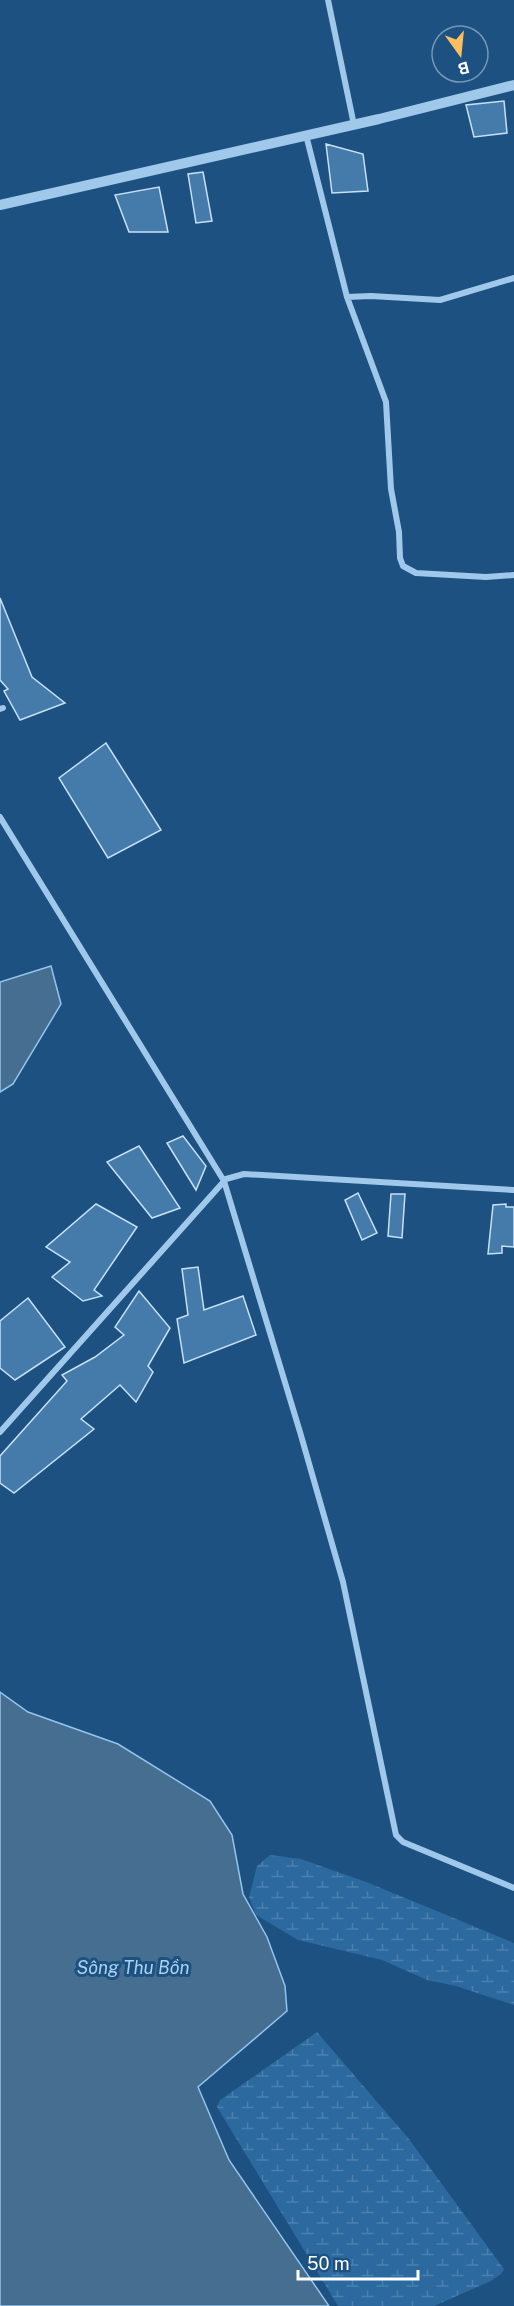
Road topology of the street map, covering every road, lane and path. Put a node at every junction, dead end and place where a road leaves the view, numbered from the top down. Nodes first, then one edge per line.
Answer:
1 (328, 0) edge
2 (514, 85) edge
3 (354, 125) junction
4 (306, 135) junction
5 (0, 205) edge
6 (514, 278) edge
7 (347, 297) junction
8 (514, 575) edge
9 (0, 817) edge
10 (224, 1181) junction
11 (514, 1190) edge
12 (0, 1431) edge
13 (514, 1888) edge

1 - 3 street
2 - 3 street
3 - 4 street
4 - 5 street
4 - 7 street
6 - 7 street
7 - 8 street
9 - 10 street
10 - 11 street
10 - 12 street
10 - 13 street

